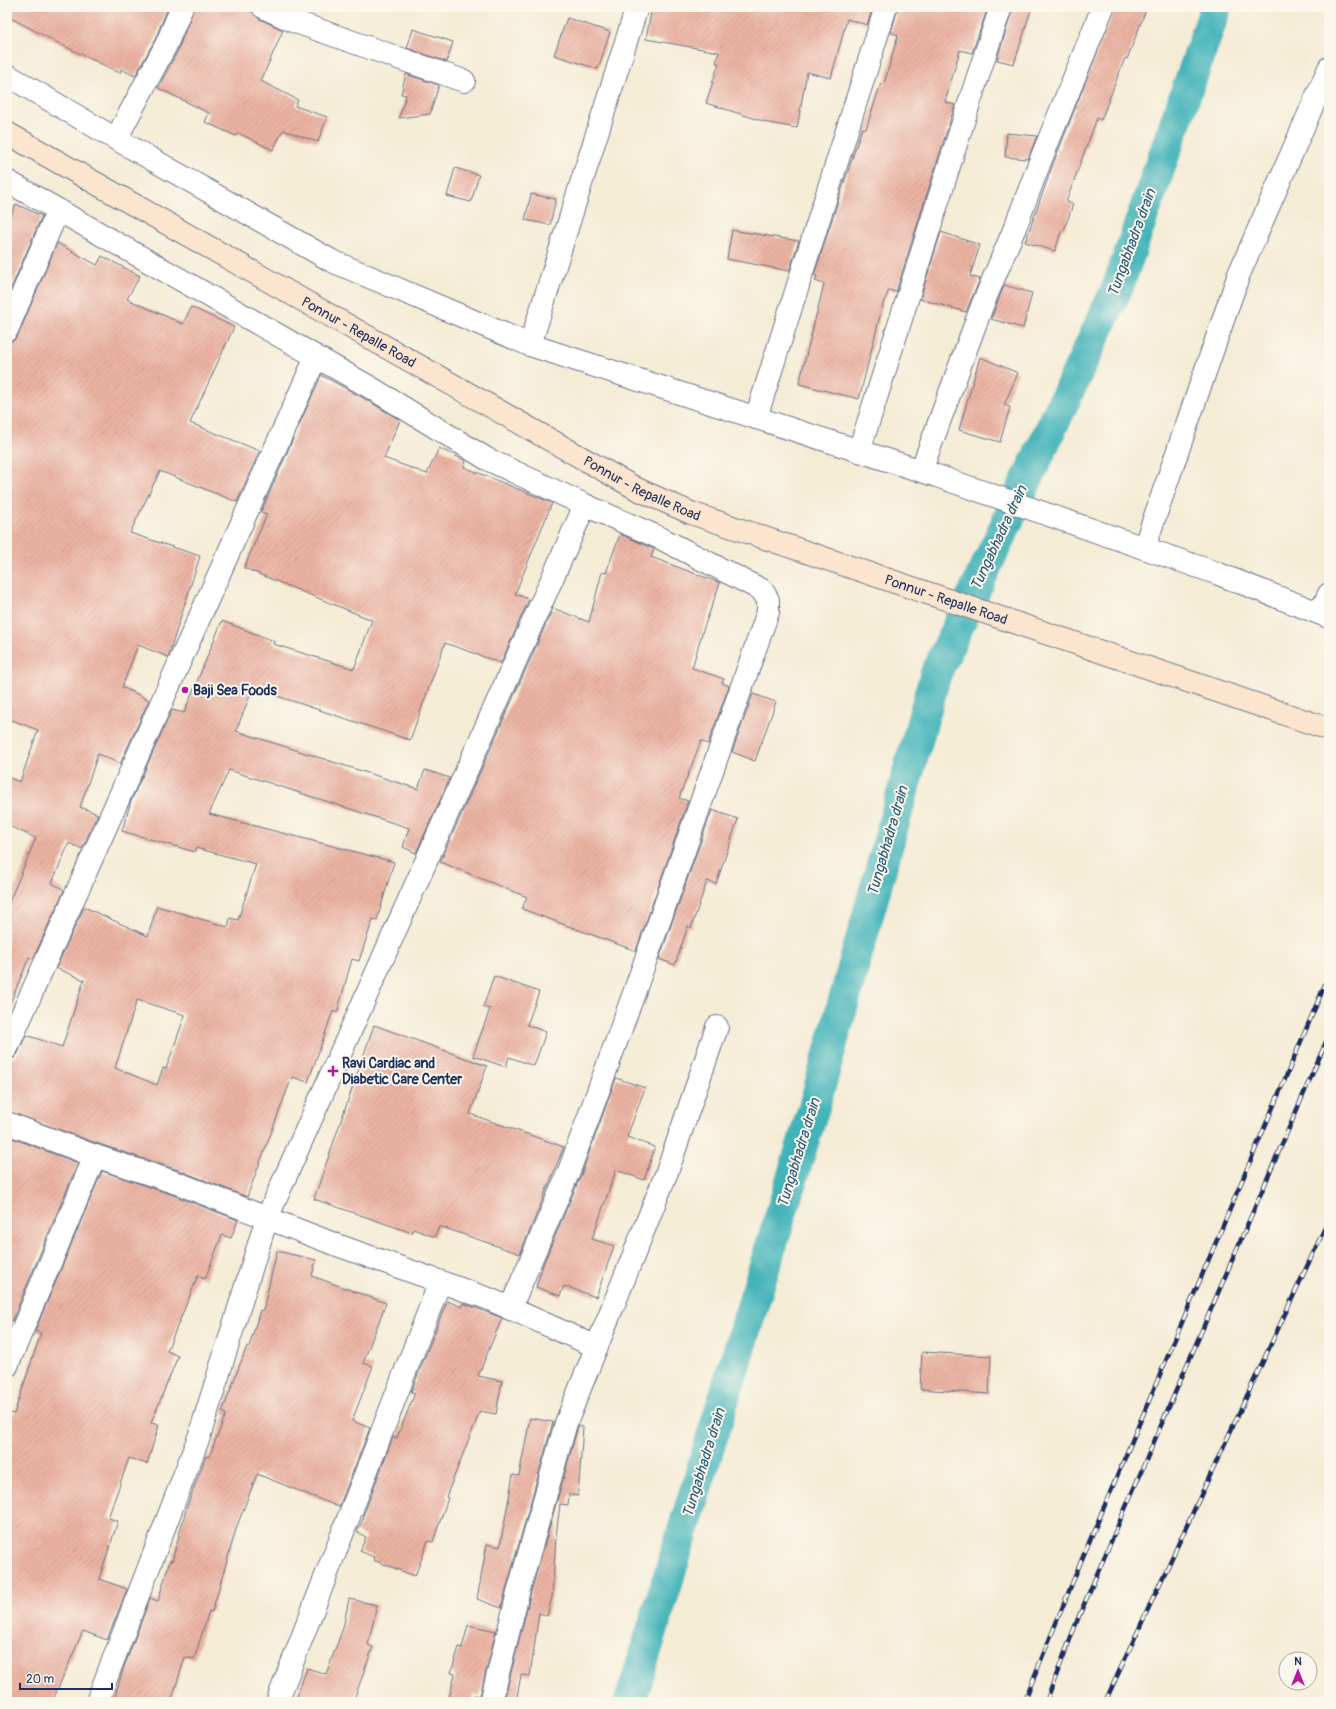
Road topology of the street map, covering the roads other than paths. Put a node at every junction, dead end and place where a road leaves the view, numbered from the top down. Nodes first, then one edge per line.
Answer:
1 (182, 7) edge
2 (263, 7) edge
3 (637, 7) edge
4 (886, 7) edge
5 (1001, 7) edge
6 (1103, 7) edge
7 (1329, 68) edge
8 (7, 75) edge
9 (464, 81) dead end
10 (7, 133) edge
11 (116, 139) junction
12 (7, 181) edge
13 (58, 210) junction
14 (7, 330) edge
15 (530, 345) junction
16 (316, 357) junction
17 (756, 418) junction
18 (859, 451) junction
19 (927, 473) junction
20 (585, 505) junction
21 (1144, 548) junction
22 (1329, 594) edge
23 (1324, 615) edge
24 (1329, 729) edge
25 (717, 1027) dead end
26 (7, 1048) edge
27 (7, 1124) edge
28 (94, 1156) junction
29 (267, 1218) junction
30 (440, 1282) junction
31 (510, 1309) junction
32 (597, 1347) junction
33 (7, 1366) edge
34 (97, 1702) edge
35 (277, 1702) edge
36 (491, 1702) edge

1 - 11 street
2 - 9 street
3 - 15 street
4 - 17 street
5 - 18 street
6 - 19 street
7 - 21 street
8 - 11 street
10 - 24 main road, Ponnur - Repalle Road
11 - 15 street
12 - 13 street
13 - 14 street
13 - 16 street
15 - 17 street
16 - 20 street
16 - 26 street
17 - 18 street
18 - 19 street
19 - 21 street
20 - 29 street
20 - 31 street
21 - 23 street
22 - 23 street
25 - 32 street
27 - 28 street
28 - 29 street
28 - 33 street
29 - 30 street
29 - 34 street
30 - 31 street
30 - 35 street
31 - 32 street
32 - 36 street

